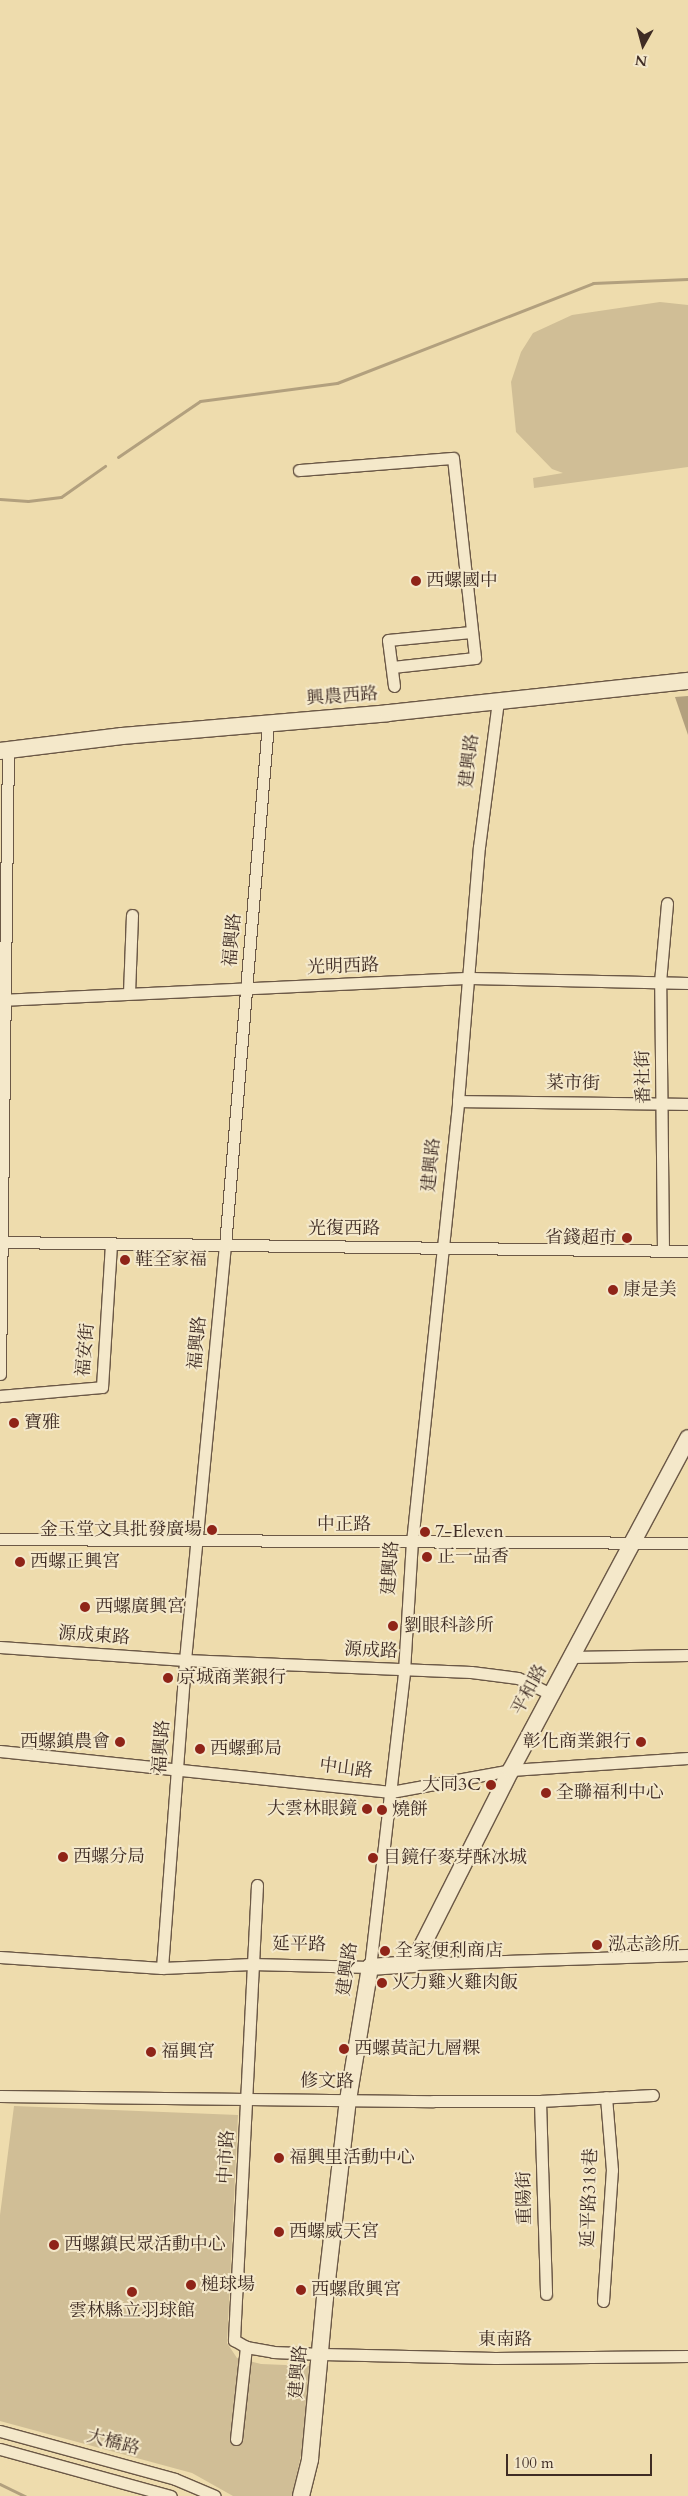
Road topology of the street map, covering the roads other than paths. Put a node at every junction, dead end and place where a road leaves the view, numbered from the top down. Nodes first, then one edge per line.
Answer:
1 (299, 470) dead end
2 (471, 632) junction
3 (392, 667) junction
4 (688, 681) edge
5 (394, 686) dead end
6 (498, 700) junction
7 (268, 722) junction
8 (4, 750) edge
9 (667, 903) dead end
10 (132, 915) dead end
11 (470, 978) junction
12 (660, 982) junction
13 (688, 983) edge
14 (246, 988) junction
15 (129, 993) junction
16 (2, 1000) edge
17 (458, 1101) junction
18 (662, 1103) junction
19 (688, 1104) edge
20 (0, 1242) edge
21 (111, 1245) junction
22 (225, 1246) junction
23 (444, 1248) junction
24 (663, 1251) junction
25 (688, 1251) edge
26 (0, 1374) edge
27 (0, 1396) edge
28 (688, 1438) edge
29 (0, 1539) edge
30 (197, 1540) junction
31 (412, 1542) junction
32 (634, 1542) junction
33 (688, 1543) edge
34 (0, 1647) edge
35 (688, 1656) edge
36 (571, 1657) junction
37 (185, 1660) junction
38 (404, 1671) junction
39 (551, 1694) junction
40 (0, 1751) edge
41 (688, 1758) edge
42 (179, 1768) junction
43 (511, 1770) junction
44 (391, 1792) junction
45 (257, 1885) dead end
46 (688, 1955) edge
47 (0, 1957) edge
48 (251, 1964) junction
49 (413, 1964) junction
50 (370, 1967) junction
51 (162, 1968) junction
52 (653, 2095) dead end
53 (0, 2096) edge
54 (248, 2097) junction
55 (606, 2097) junction
56 (348, 2100) junction
57 (540, 2101) junction
58 (546, 2294) dead end
59 (603, 2300) dead end
60 (246, 2347) junction
61 (322, 2354) junction
62 (688, 2356) edge
63 (0, 2431) edge
64 (236, 2439) dead end
65 (0, 2449) edge
66 (171, 2496) edge
67 (215, 2496) edge
68 (301, 2496) edge

1 - 2 street
2 - 3 street
2 - 3 street
3 - 5 street
4 - 6 main road, 興農西路
6 - 7 main road, 興農西路
6 - 11 street, 建興路
7 - 8 main road, 興農西路
7 - 14 street, 福興路
8 - 16 street
9 - 12 street, 番社街
10 - 15 street
11 - 12 street, 光明西路
11 - 14 street, 光明西路
11 - 17 street, 建興路
12 - 13 street, 光明西路
12 - 18 street, 番社街
14 - 15 street, 光明西路
14 - 22 street, 福興路
15 - 16 street, 光明西路
16 - 20 street
17 - 18 street, 菜市街
17 - 23 street, 建興路
18 - 19 street, 菜市街
18 - 24 street, 番社街
20 - 21 street, 光復西路
20 - 26 street
21 - 22 street, 光復西路
21 - 27 street, 福安街
22 - 23 street, 光復西路
22 - 30 street, 福興路
23 - 24 street, 光復西路
23 - 31 street, 建興路
24 - 25 street, 光復西路
28 - 32 main road, 平和路
29 - 30 street, 中正路
30 - 31 street, 中正路
30 - 37 street, 福興路
31 - 32 street, 中正路
31 - 38 street, 建興路
32 - 33 street, 中正路
32 - 36 main road, 平和路
34 - 37 street, 源成東路
35 - 36 street
36 - 39 main road, 平和路
37 - 38 street, 源成路
37 - 42 street, 福興路
38 - 39 street, 源成路
38 - 44 street, 建興路
39 - 43 main road, 平和路
40 - 42 street, 中山路
41 - 43 street, 中山路
42 - 44 street, 中山路
42 - 51 street, 福興路
43 - 44 street, 中山路
43 - 49 main road, 平和路
44 - 50 street, 建興路
45 - 48 street, 中市路
46 - 49 street, 延平路
47 - 51 street, 延平路
48 - 50 street, 延平路
48 - 51 street, 延平路
48 - 54 street, 中市路
49 - 50 main road, 延平路
50 - 56 main road, 建興路
52 - 55 street, 修文路
53 - 54 street, 修文路
54 - 56 street, 修文路
54 - 60 street, 中市路
55 - 57 street, 修文路
55 - 59 street, 延平路318巷
56 - 57 street, 修文路
56 - 61 main road, 建興路
57 - 58 street, 重陽街
60 - 61 street
60 - 64 street
61 - 62 street, 東南路
61 - 68 main road, 建興路
63 - 67 street, 大橋路
65 - 66 street, 大橋路

